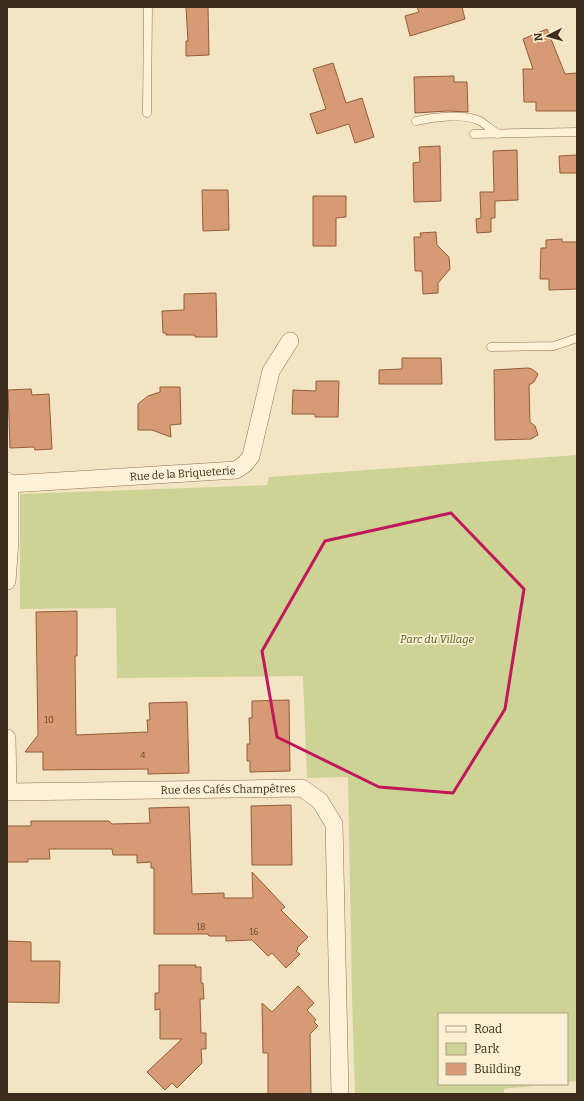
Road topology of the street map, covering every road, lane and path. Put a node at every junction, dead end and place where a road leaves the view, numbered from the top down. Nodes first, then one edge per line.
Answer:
1 (148, 7) edge
2 (147, 113) dead end
3 (416, 122) dead end
4 (577, 132) edge
5 (474, 134) dead end
6 (498, 134) junction
7 (577, 338) edge
8 (290, 340) dead end
9 (491, 347) dead end
10 (9, 482) edge
11 (7, 581) edge
12 (7, 738) edge
13 (8, 792) edge
14 (340, 1094) edge

1 - 2 lane
3 - 6 lane
4 - 6 lane
5 - 6 lane
7 - 9 lane
8 - 10 street, Rue de la Briqueterie
10 - 11 street
12 - 13 street, Rue des Cafés Champêtres
13 - 14 street, Rue des Cafés Champêtres

